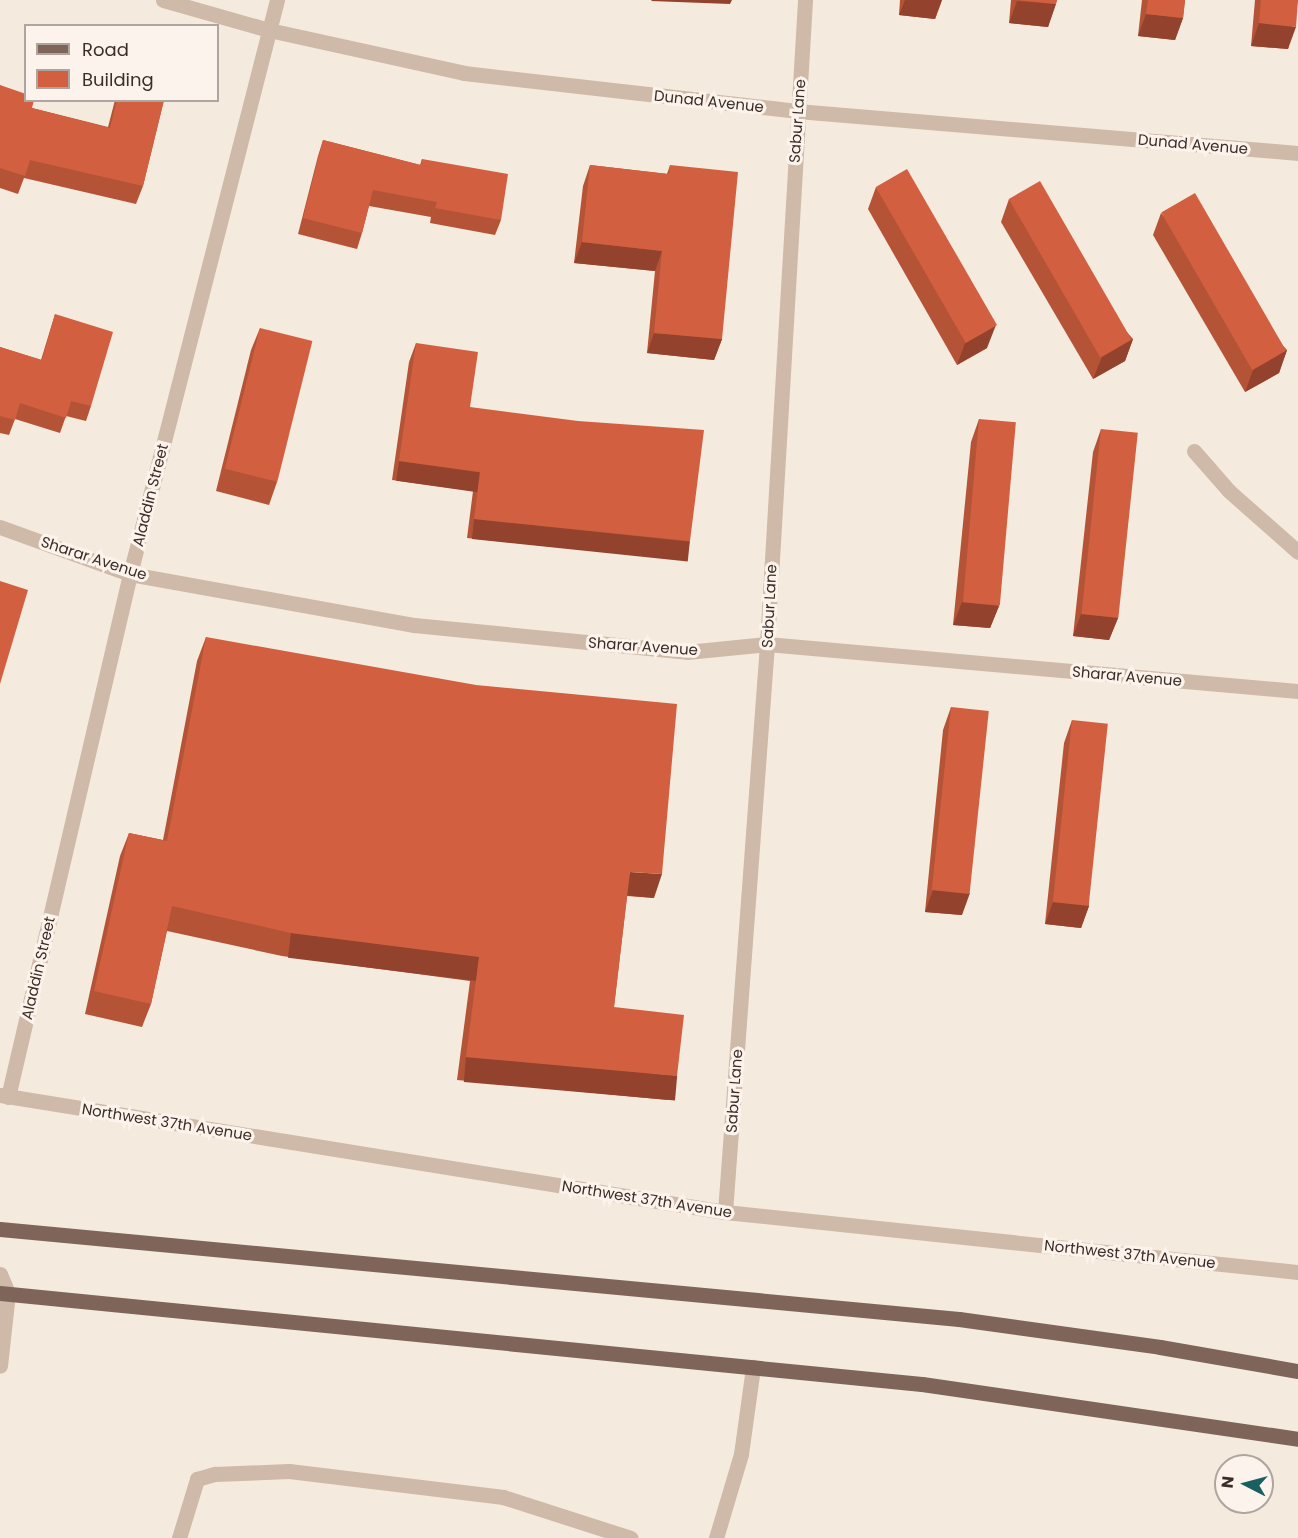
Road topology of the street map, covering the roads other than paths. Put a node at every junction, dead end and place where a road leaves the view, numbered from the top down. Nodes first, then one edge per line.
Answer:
1 (163, 0) edge
2 (277, 0) edge
3 (806, 0) edge
4 (269, 30) junction
5 (797, 111) junction
6 (1298, 153) edge
7 (1194, 451) dead end
8 (0, 527) edge
9 (1298, 552) edge
10 (130, 573) junction
11 (767, 644) junction
12 (1298, 691) edge
13 (4, 1096) edge
14 (725, 1212) junction
15 (0, 1229) edge
16 (1298, 1272) edge
17 (0, 1274) edge
18 (4, 1293) edge
19 (0, 1366) edge
20 (753, 1367) junction
21 (1298, 1371) edge
22 (1298, 1439) edge
23 (179, 1538) edge
24 (631, 1538) edge
25 (716, 1538) edge

1 - 4 street, Dunad Avenue
2 - 4 street, Aladdin Street
3 - 5 street, Sabur Lane
4 - 5 street, Dunad Avenue
4 - 10 street, Aladdin Street
5 - 6 street, Dunad Avenue
5 - 11 street, Sabur Lane
7 - 9 street
8 - 10 street, Sharar Avenue
10 - 11 street, Sharar Avenue
10 - 13 street, Aladdin Street
11 - 12 street, Sharar Avenue
11 - 14 street, Sabur Lane
13 - 14 street, Northwest 37th Avenue
14 - 16 street, Northwest 37th Avenue
15 - 21 main road
17 - 18 street
18 - 19 street
18 - 20 main road
20 - 22 main road
20 - 25 street
23 - 24 street

